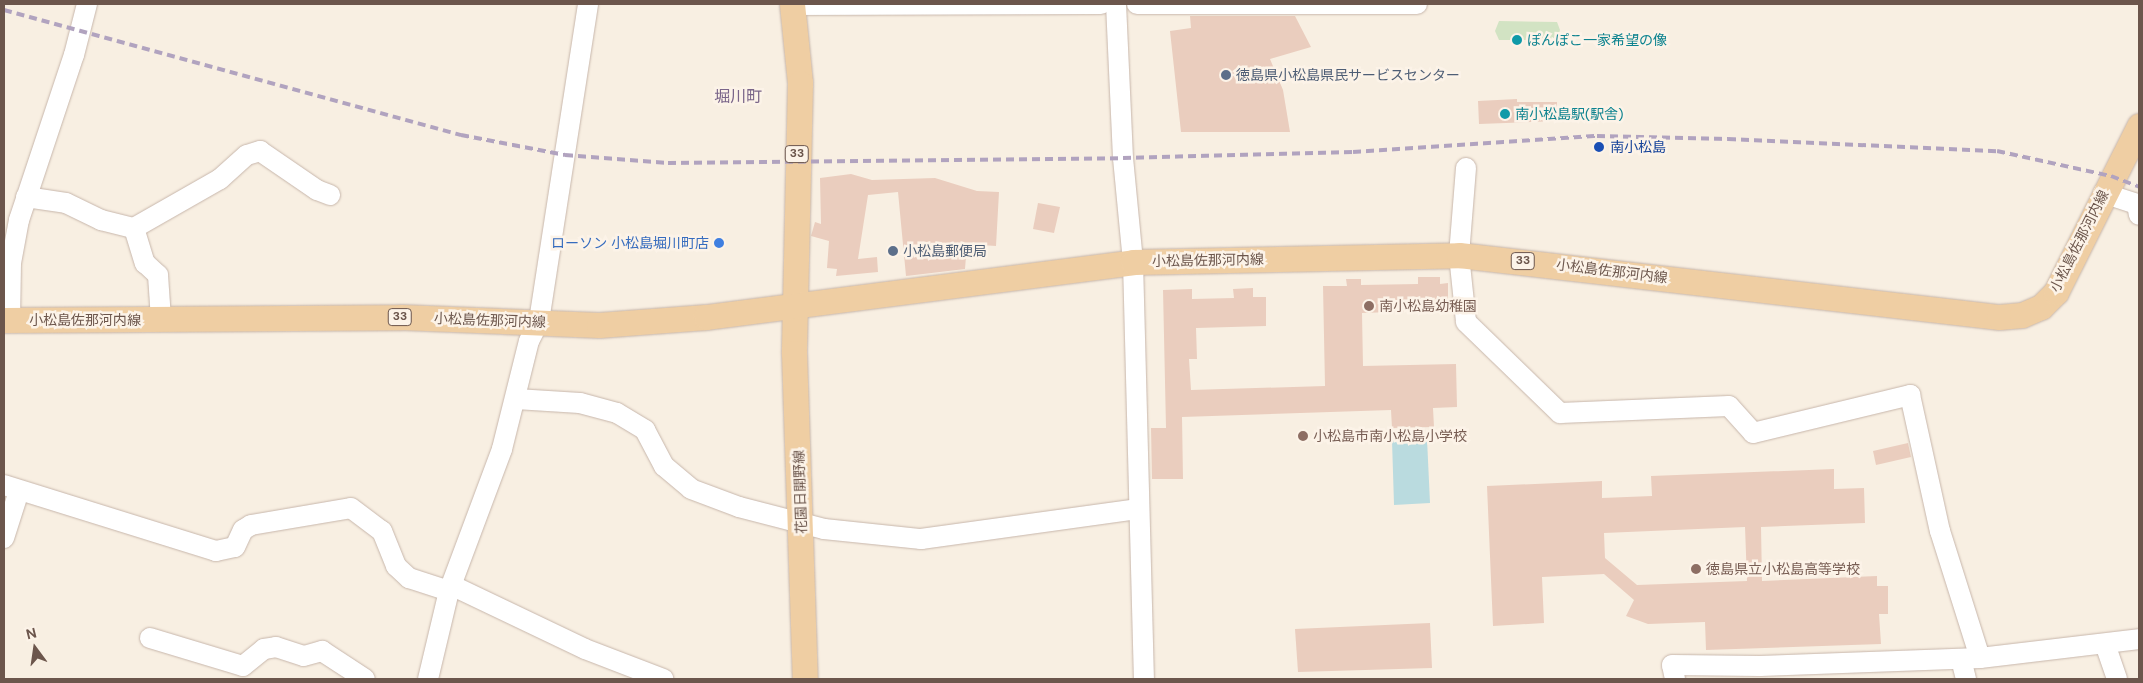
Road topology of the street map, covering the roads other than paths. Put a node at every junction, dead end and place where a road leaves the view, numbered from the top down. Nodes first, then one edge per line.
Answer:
1 (87, 4) edge
2 (588, 4) edge
3 (1100, 4) edge
4 (1116, 4) edge
5 (1137, 4) edge
6 (1417, 4) edge
7 (792, 5) edge
8 (2139, 126) edge
9 (1466, 168) dead end
10 (2103, 193) junction
11 (330, 195) dead end
12 (26, 197) junction
13 (2139, 215) edge
14 (19, 220) junction
15 (134, 228) junction
16 (4, 240) edge
17 (1459, 255) junction
18 (1133, 262) junction
19 (795, 306) junction
20 (161, 319) junction
21 (7, 320) edge
22 (538, 321) junction
23 (516, 399) junction
24 (11, 488) edge
25 (1137, 509) junction
26 (801, 523) junction
27 (4, 538) edge
28 (450, 588) junction
29 (150, 638) dead end
30 (2139, 639) edge
31 (2105, 644) junction
32 (1971, 658) junction
33 (1892, 671) edge
34 (1808, 672) edge
35 (365, 679) edge
36 (428, 679) edge
37 (663, 679) edge
38 (805, 679) edge
39 (1144, 679) edge
40 (1674, 679) edge
41 (1966, 679) edge
42 (2117, 679) edge

1 - 12 street
2 - 22 street
3 - 7 street
4 - 18 street
5 - 6 street
7 - 19 main road, 33
8 - 10 main road, 小松島佐那河内線 / 33
9 - 17 street
10 - 13 street
10 - 17 main road, 小松島佐那河内線 / 33
11 - 15 street
12 - 14 street
12 - 15 street
14 - 16 street
14 - 21 street
15 - 20 street
17 - 18 main road, 小松島佐那河内線 / 33
17 - 32 street
18 - 19 main road, 小松島佐那河内線 / 33
18 - 25 street
19 - 22 main road, 小松島佐那河内線 / 33
19 - 26 main road, 花園日開野線
20 - 21 main road, 小松島佐那河内線 / 33
20 - 22 main road, 小松島佐那河内線 / 33
22 - 23 street
23 - 26 street
23 - 28 street
24 - 27 street
24 - 28 street
25 - 26 street
25 - 39 street
26 - 38 main road, 花園日開野線
28 - 36 street
28 - 37 street
29 - 35 street
30 - 31 street
31 - 32 street
31 - 42 street
32 - 33 street
32 - 41 street
33 - 34 street
34 - 40 street

